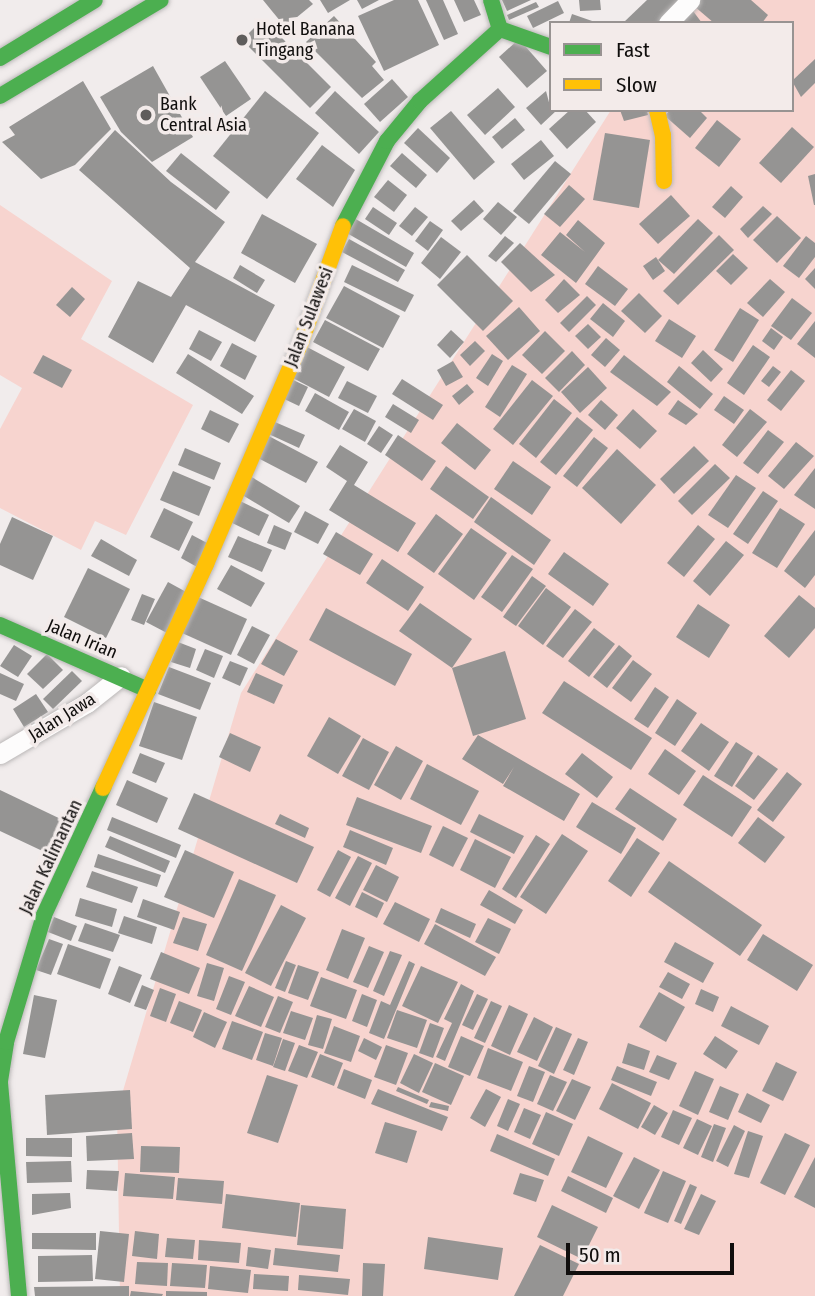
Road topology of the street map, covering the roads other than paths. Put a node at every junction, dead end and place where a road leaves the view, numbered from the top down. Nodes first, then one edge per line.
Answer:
1 (96, 0) edge
2 (161, 0) edge
3 (491, 0) edge
4 (690, 0) edge
5 (670, 21) edge
6 (500, 29) junction
7 (549, 46) edge
8 (0, 58) edge
9 (0, 96) edge
10 (657, 112) edge
11 (664, 181) dead end
12 (0, 625) edge
13 (121, 676) junction
14 (148, 690) junction
15 (0, 754) edge
16 (0, 1121) edge
17 (5, 1210) edge
18 (19, 1296) edge

1 - 8 street
2 - 9 street
3 - 6 street
4 - 5 street
6 - 7 street
6 - 14 street, Jalan Sulawesi
10 - 11 street
12 - 13 street, Jalan Irian
13 - 14 street, Jalan Irian
13 - 15 street, Jalan Jawa
14 - 16 street, Jalan Kalimantan
16 - 17 street, Jalan Kalimantan
17 - 18 street, Jalan Kalimantan

